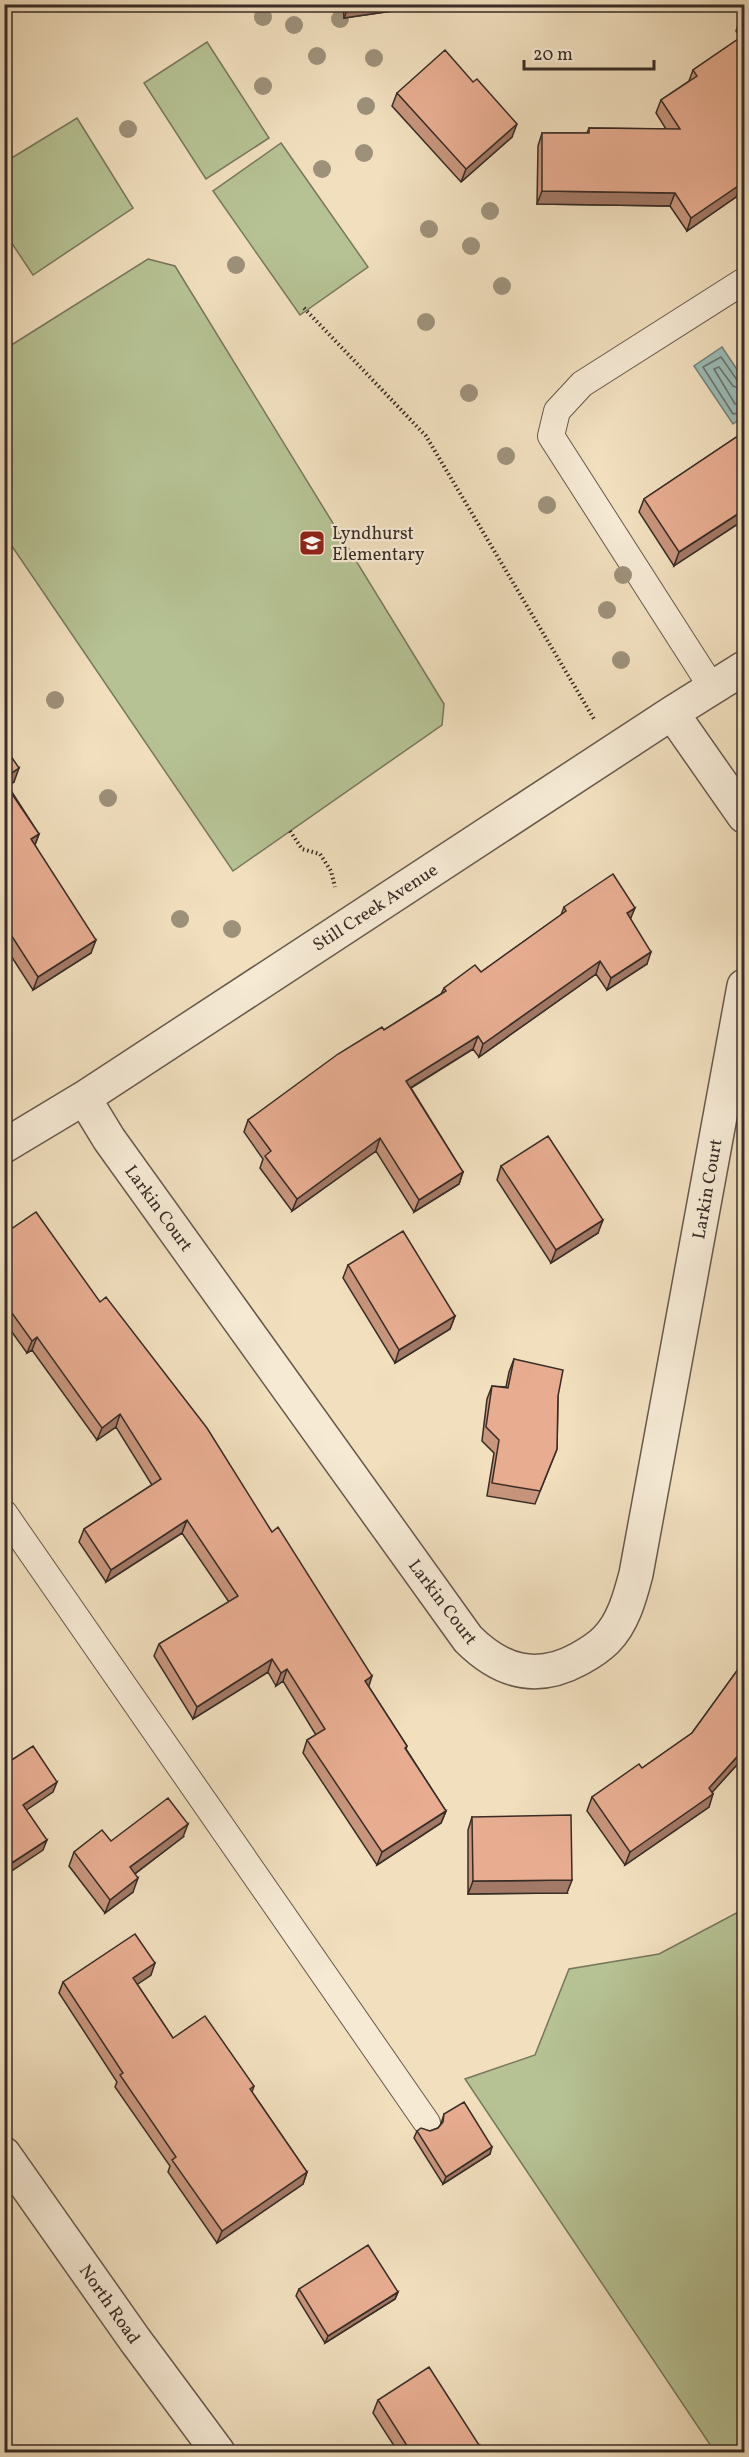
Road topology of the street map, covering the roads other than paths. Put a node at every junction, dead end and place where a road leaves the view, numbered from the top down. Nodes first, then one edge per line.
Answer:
1 (744, 281) edge
2 (744, 668) edge
3 (713, 689) junction
4 (672, 713) junction
5 (744, 816) edge
6 (744, 986) edge
7 (84, 1098) junction
8 (6, 1141) edge
9 (4, 1512) edge
10 (427, 2123) dead end
11 (4, 2154) edge
12 (218, 2452) edge

1 - 3 lane
2 - 3 street, Still Creek Avenue
3 - 4 street, Still Creek Avenue
4 - 5 street
4 - 7 street, Still Creek Avenue
6 - 7 street, Larkin Court
7 - 8 street, Still Creek Avenue
9 - 10 lane
11 - 12 street, North Road

